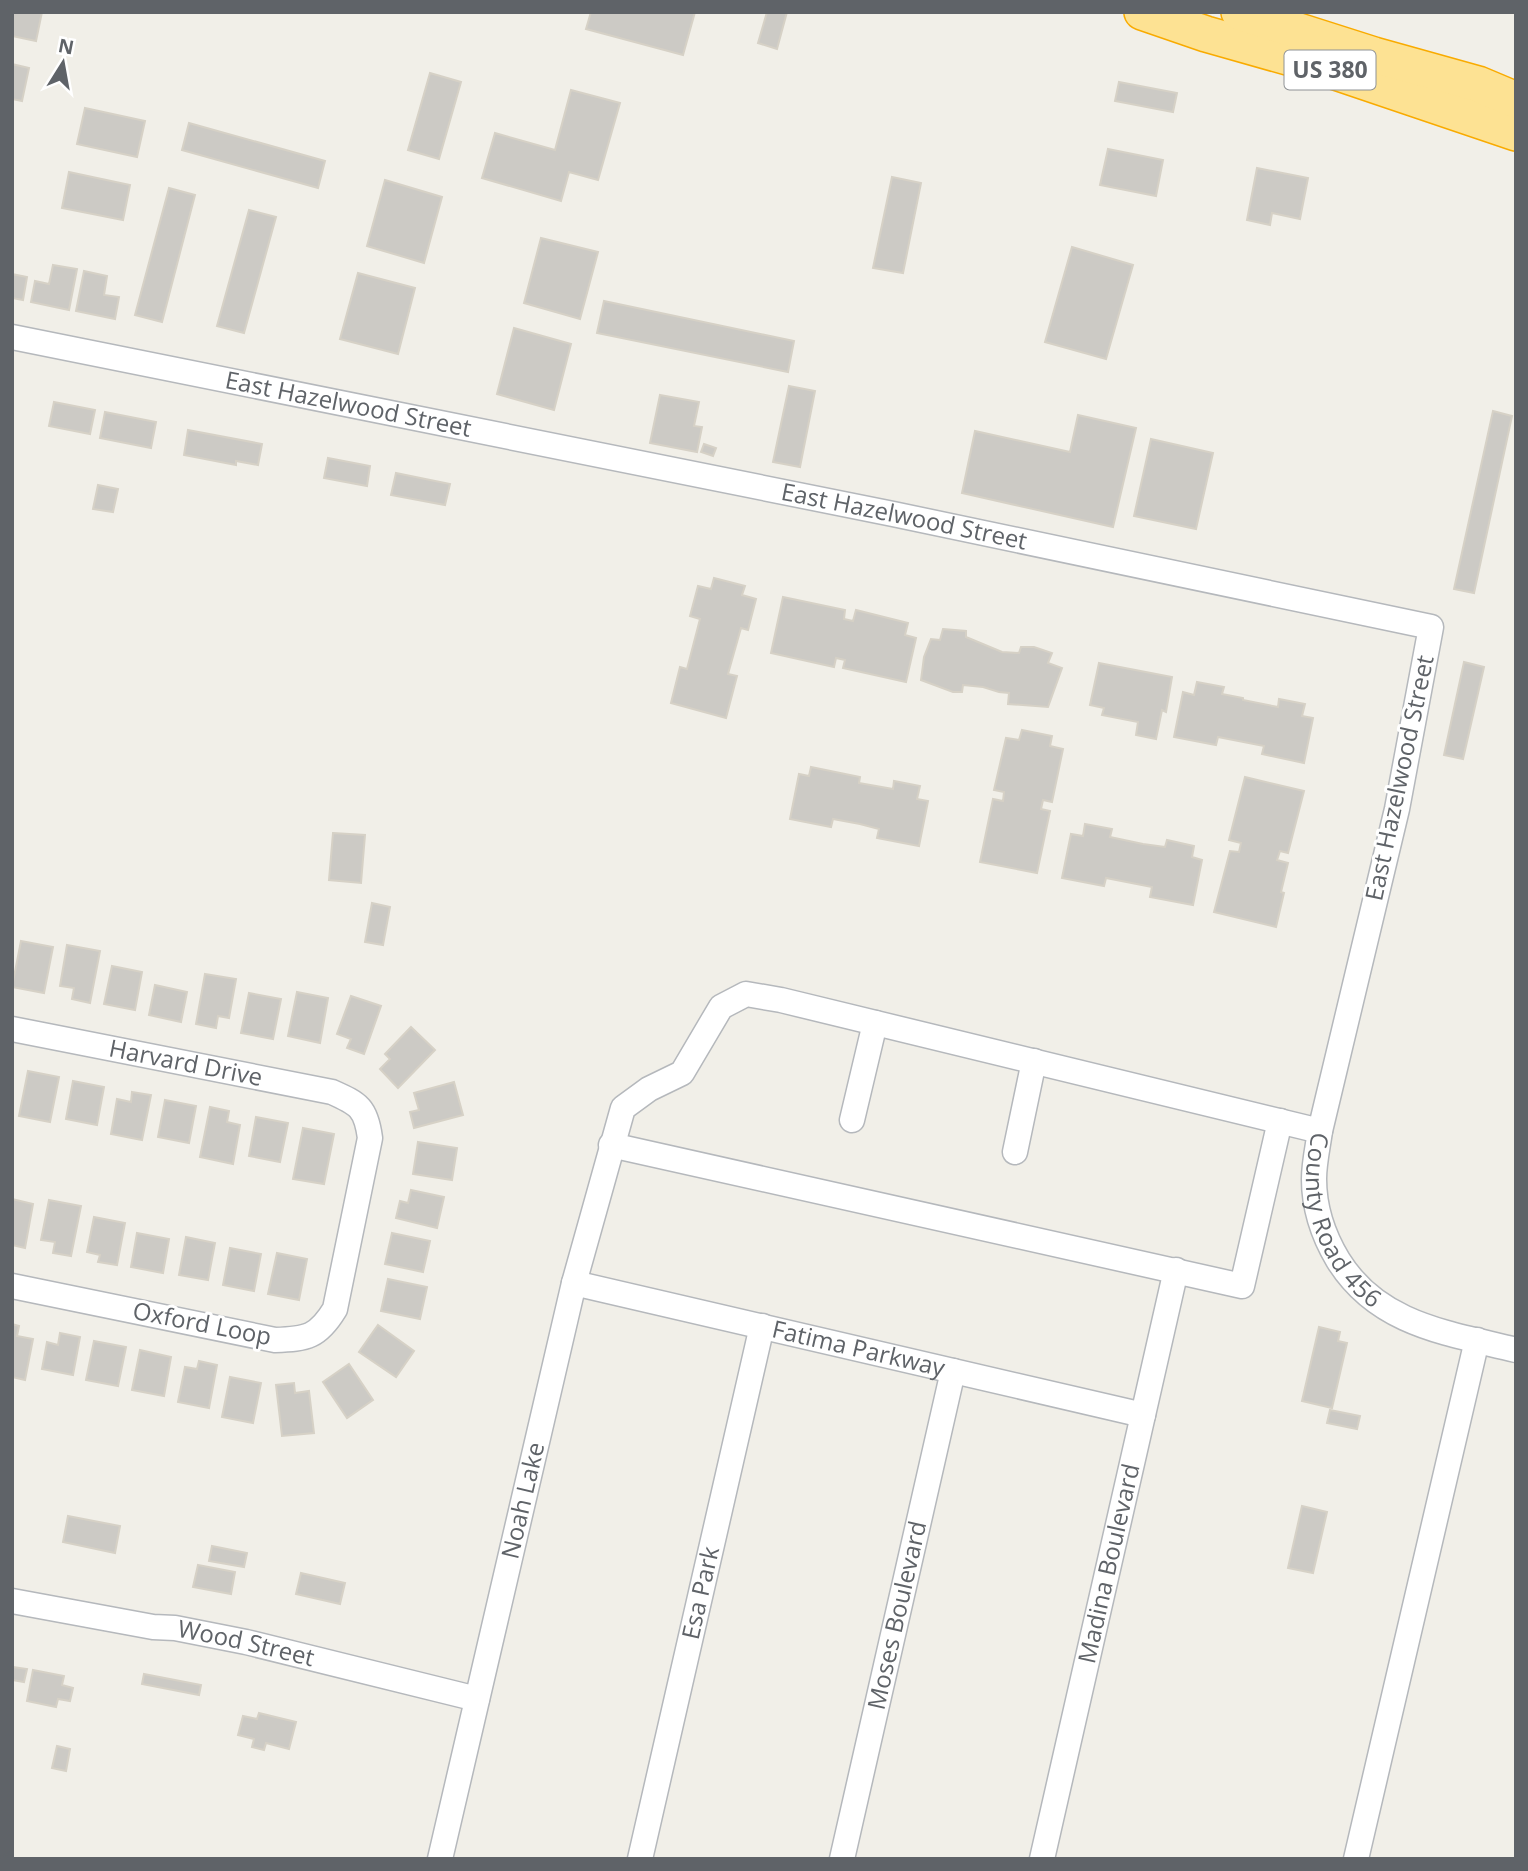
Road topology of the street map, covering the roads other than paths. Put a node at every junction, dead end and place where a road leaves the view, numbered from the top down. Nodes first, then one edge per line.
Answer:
1 (1142, 12) edge
2 (1239, 12) edge
3 (1516, 100) edge
4 (1516, 133) edge
5 (12, 337) edge
6 (1354, 989) joint
7 (875, 1023) junction
8 (12, 1029) edge
9 (1034, 1061) junction
10 (356, 1103) joint
11 (852, 1120) dead end
12 (1280, 1121) junction
13 (1321, 1130) junction
14 (611, 1145) junction
15 (1015, 1152) dead end
16 (1176, 1270) junction
17 (574, 1283) junction
18 (12, 1286) edge
19 (762, 1326) junction
20 (1477, 1340) junction
21 (1516, 1349) edge
22 (953, 1371) junction
23 (1143, 1415) junction
24 (12, 1601) edge
25 (477, 1699) junction
26 (440, 1859) edge
27 (640, 1859) edge
28 (842, 1859) edge
29 (1042, 1859) edge
30 (1356, 1859) edge

1 - 4 highway, US 380
2 - 3 highway, US 380
5 - 6 street, East Hazelwood Street
6 - 13 street, County Road 456
7 - 9 street, Noah Lake
7 - 11 street
7 - 14 street, Noah Lake
8 - 10 street, Harvard Drive
9 - 12 street, Noah Lake
9 - 15 street
10 - 18 street, Oxford Loop
12 - 13 street, Noah Lake
12 - 16 street
13 - 20 street, County Road 456
14 - 16 street
14 - 17 street, Noah Lake
16 - 23 street, Madina Boulevard
17 - 19 street, Fatima Parkway
17 - 25 street, Noah Lake
19 - 22 street, Fatima Parkway
19 - 27 street, Esa Park
20 - 21 street, County Road 456
20 - 30 street
22 - 23 street, Fatima Parkway
22 - 28 street, Moses Boulevard
23 - 29 street, Madina Boulevard
24 - 25 street, Wood Street
25 - 26 street, Noah Lake

